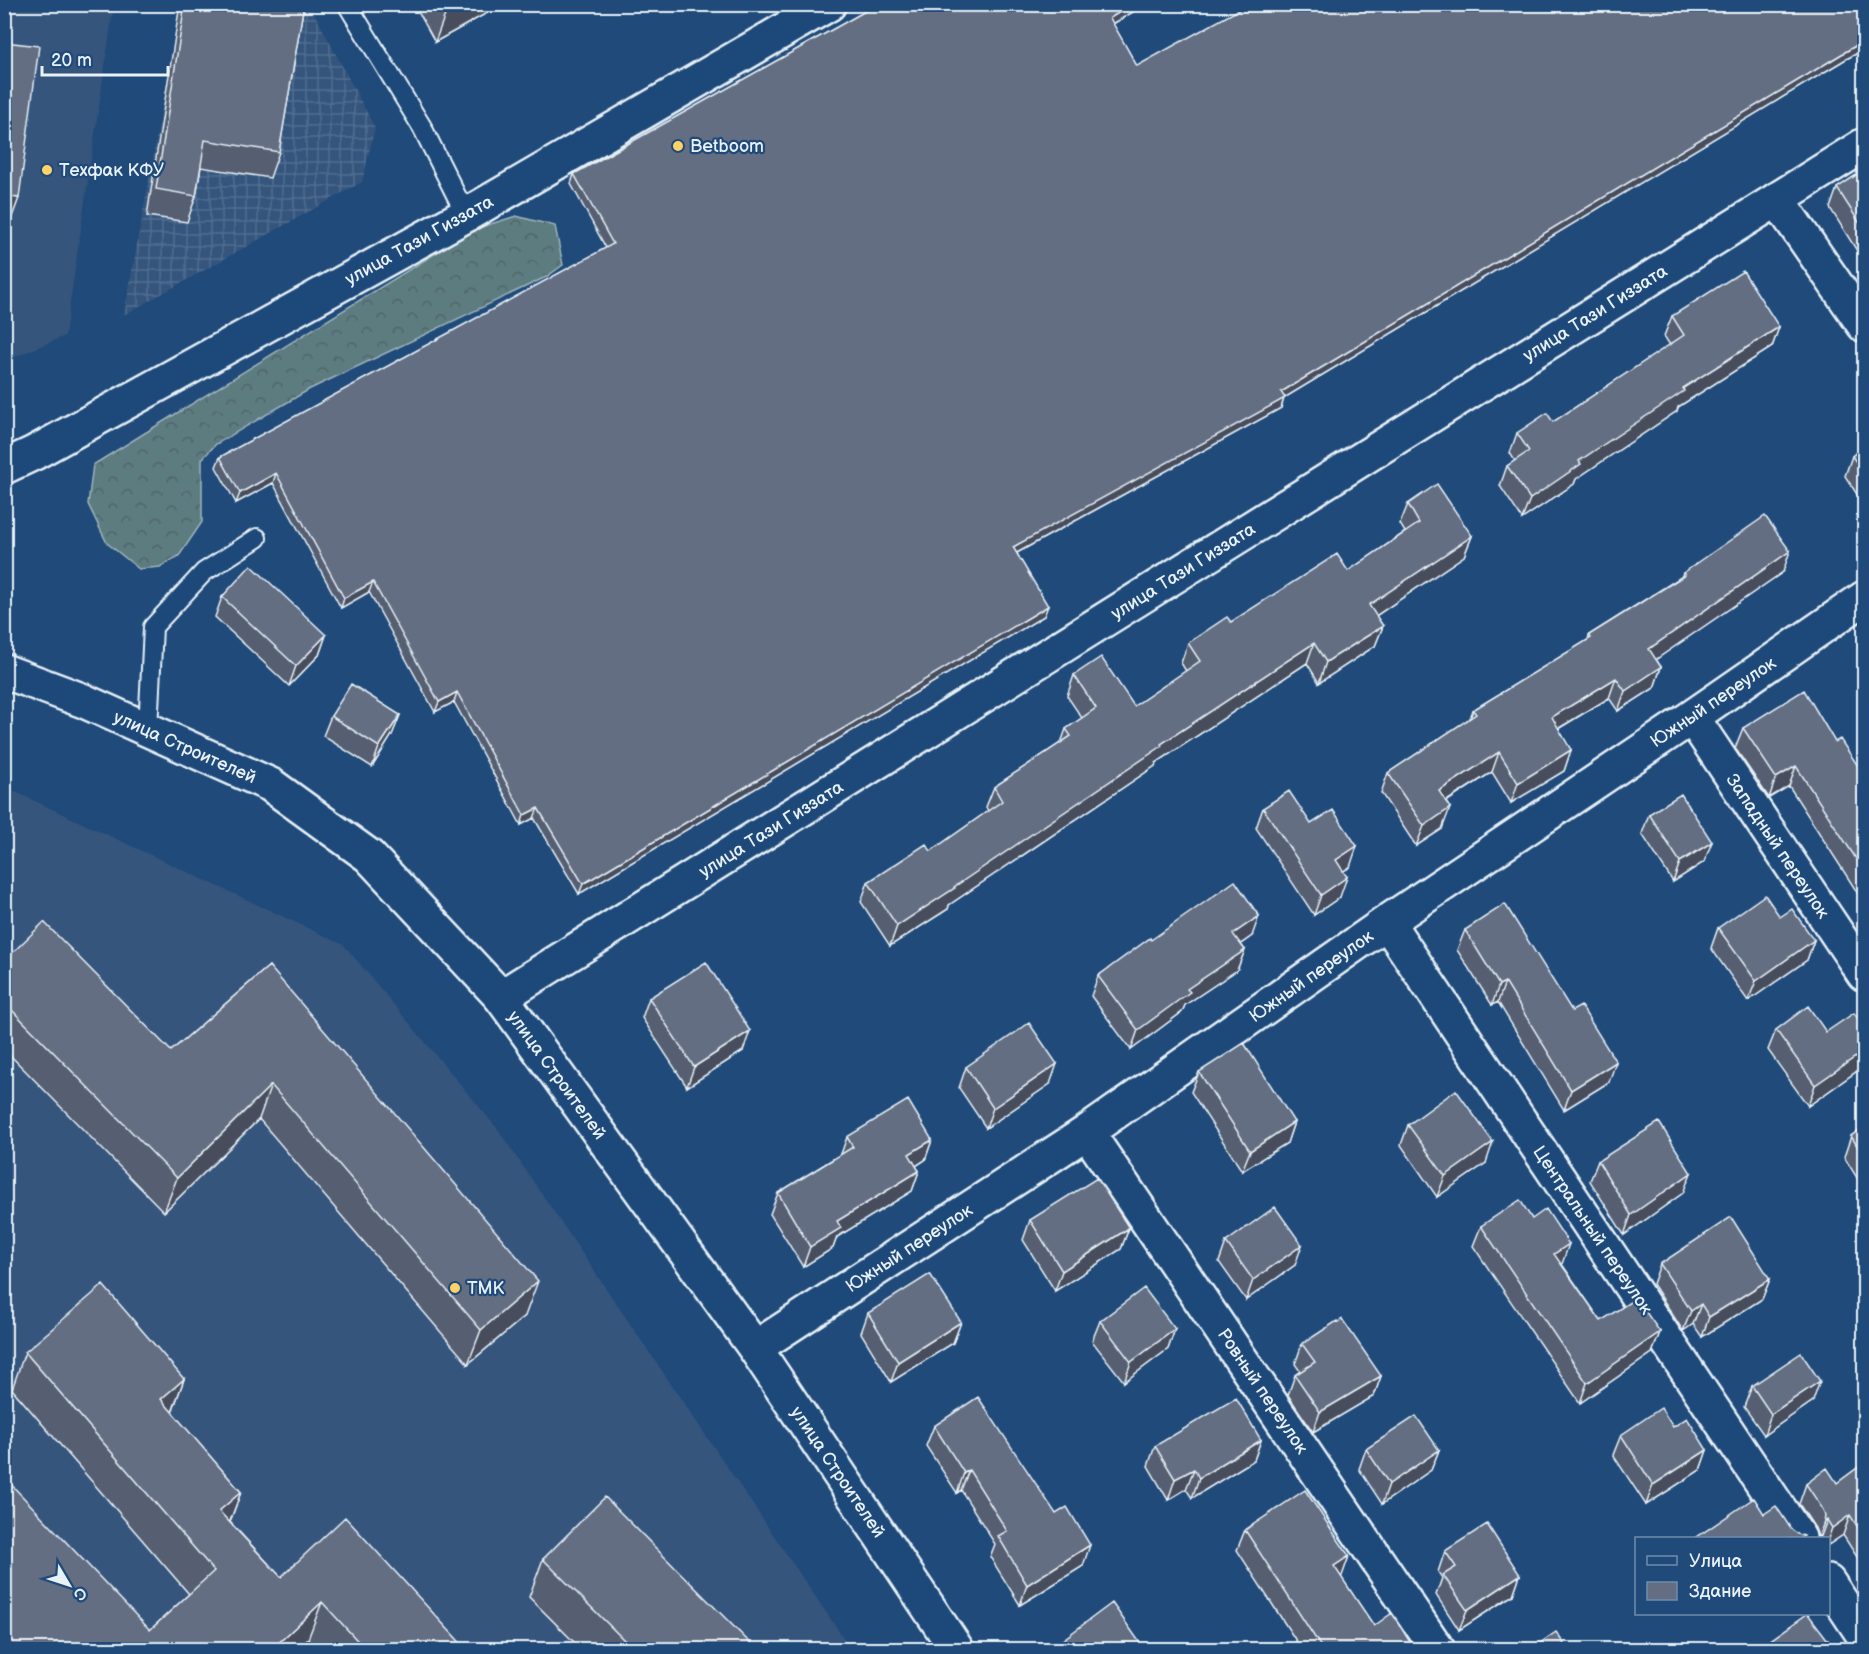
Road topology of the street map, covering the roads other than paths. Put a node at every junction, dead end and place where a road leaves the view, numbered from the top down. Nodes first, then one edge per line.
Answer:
1 (347, 4) edge
2 (829, 4) edge
3 (1864, 145) edge
4 (1777, 199) junction
5 (466, 215) junction
6 (1864, 325) edge
7 (4, 467) edge
8 (257, 538) dead end
9 (1864, 598) edge
10 (4, 671) edge
11 (1692, 717) junction
12 (148, 730) junction
13 (1387, 922) junction
14 (1864, 974) edge
15 (501, 998) junction
16 (1087, 1132) junction
17 (755, 1348) junction
18 (1798, 1537) edge
19 (1830, 1585) edge
20 (1864, 1636) edge
21 (957, 1650) edge
22 (1438, 1650) edge

1 - 5 lane
2 - 5 street, улица Тази Гиззата
3 - 4 street, улица Тази Гиззата
4 - 6 street
4 - 15 street, улица Тази Гиззата
5 - 7 street, улица Тази Гиззата
8 - 12 lane
9 - 11 street, Южный переулок
10 - 12 street, улица Строителей
11 - 13 street, Южный переулок
11 - 14 street, Западный переулок
12 - 15 street, улица Строителей
13 - 16 street, Южный переулок
13 - 18 street, Центральный переулок
15 - 17 street, улица Строителей
16 - 17 street, Южный переулок
16 - 22 street, Ровный переулок
17 - 21 street, улица Строителей
19 - 20 street

